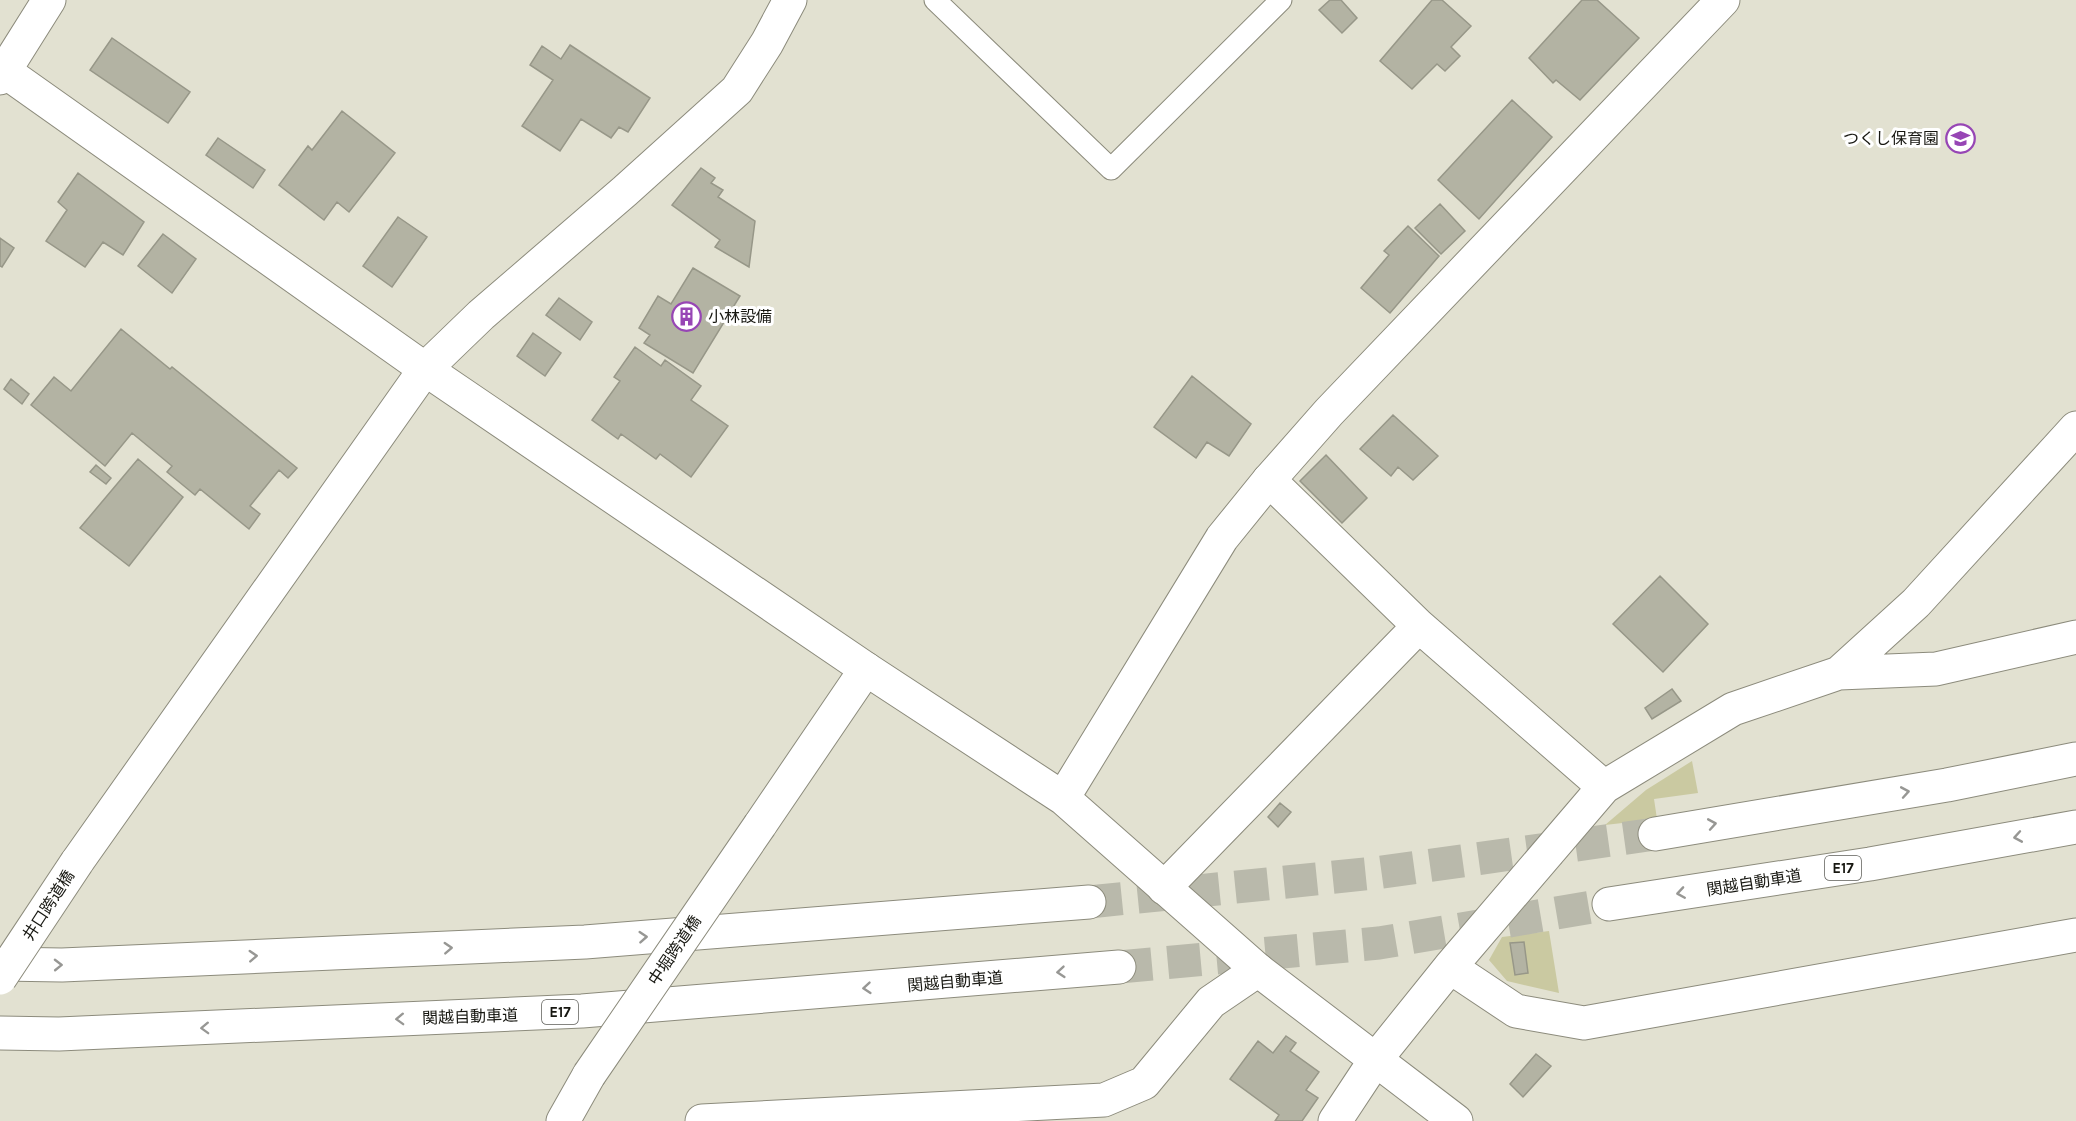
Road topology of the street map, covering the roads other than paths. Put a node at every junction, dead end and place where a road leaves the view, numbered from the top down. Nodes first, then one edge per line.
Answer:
1 (50, 0) edge
2 (790, 0) edge
3 (935, 0) edge
4 (1281, 0) edge
5 (1723, 0) edge
6 (2, 72) edge
7 (425, 369) junction
8 (2076, 428) edge
9 (1269, 480) junction
10 (1419, 626) junction
11 (2076, 637) edge
12 (866, 669) junction
13 (1839, 673) junction
14 (2076, 759) edge
15 (1604, 787) junction
16 (1063, 798) junction
17 (2076, 827) edge
18 (1654, 834) tunnel mouth
19 (1164, 888) junction
20 (1089, 902) tunnel mouth
21 (1609, 904) tunnel mouth
22 (2076, 935) edge
23 (0, 964) edge
24 (1119, 967) tunnel mouth
25 (1450, 967) junction
26 (1258, 970) junction
27 (0, 978) edge
28 (0, 1034) edge
29 (1376, 1059) junction
30 (793, 1118) edge
31 (563, 1121) edge
32 (702, 1121) edge
33 (1335, 1121) edge
34 (1456, 1121) edge

1 - 6 main road
2 - 7 main road, 井口跨道橋
3 - 4 lane
5 - 9 main road
6 - 7 main road
7 - 12 main road
7 - 27 main road, 井口跨道橋, bridge
8 - 13 main road
9 - 10 main road
9 - 16 main road
10 - 15 main road
10 - 19 main road
11 - 13 main road
12 - 16 main road
12 - 31 main road, 中堀跨道橋, bridge
13 - 15 main road
18 -> 14 main road
15 - 25 main road
16 - 19 main road
17 -> 21 main road, 関越自動車道 / E17
19 - 26 main road
23 -> 20 main road
22 - 25 main road
24 -> 28 main road, 関越自動車道 / E17
25 - 29 main road
26 - 29 main road
26 - 30 main road
29 - 33 main road
29 - 34 main road
30 - 32 main road

